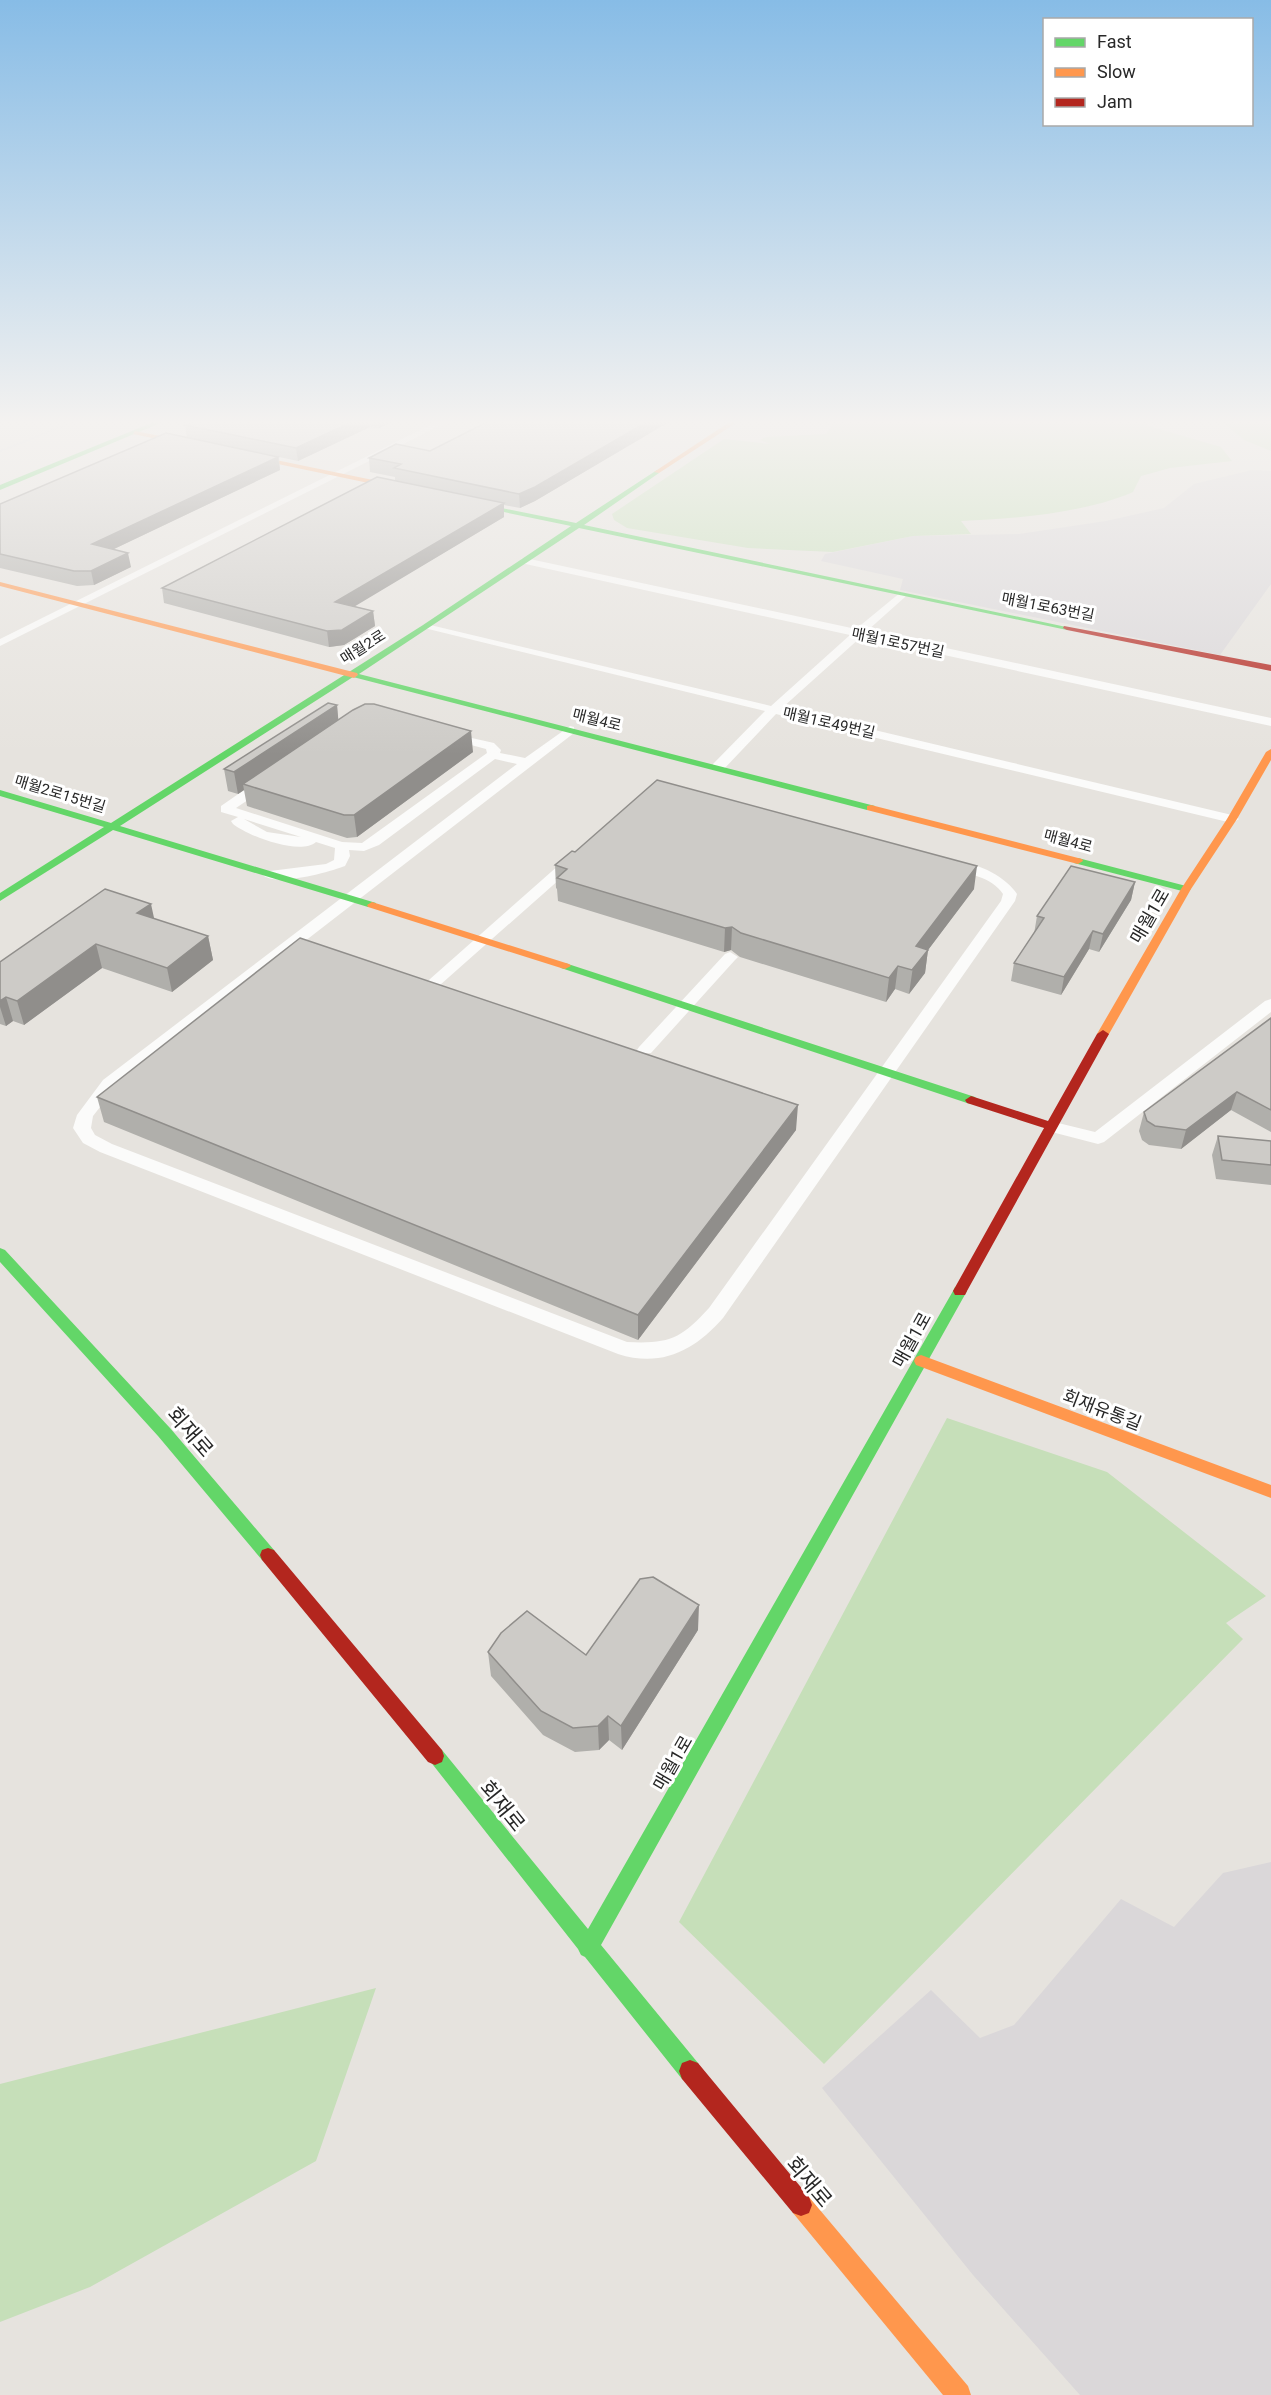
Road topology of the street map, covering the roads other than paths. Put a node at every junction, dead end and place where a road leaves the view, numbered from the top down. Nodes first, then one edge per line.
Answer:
1 (226, 531) edge
2 (566, 531) edge
3 (596, 531) edge
4 (525, 561) junction
5 (0, 584) edge
6 (901, 595) junction
7 (78, 605) junction
8 (426, 627) junction
9 (857, 634) junction
10 (0, 643) edge
11 (1271, 668) edge
12 (352, 674) junction
13 (773, 710) junction
14 (1271, 722) edge
15 (570, 730) junction
16 (437, 732) edge
17 (1271, 752) edge
18 (493, 755) junction
19 (528, 763) junction
20 (718, 767) junction
21 (281, 771) edge
22 (0, 793) edge
23 (1232, 819) junction
24 (238, 821) dead end
25 (109, 827) junction
26 (335, 844) junction
27 (587, 847) edge
28 (938, 862) edge
29 (270, 874) junction
30 (1186, 889) junction
31 (0, 898) edge
32 (353, 899) junction
33 (483, 940) junction
34 (730, 957) dead end
35 (435, 982) edge
36 (1271, 1004) edge
37 (686, 1005) junction
38 (645, 1050) dead end
39 (889, 1071) junction
40 (1050, 1126) junction
41 (0, 1253) edge
42 (921, 1361) junction
43 (1271, 1492) edge
44 (588, 1948) junction
45 (959, 2395) edge

1 - 7 street
2 - 4 street, 매월2로
3 - 6 street, 매월1로63번길
4 - 8 street, 매월2로
4 - 9 street, 매월1로57번길
5 - 7 street, 매월4로
6 - 9 street
6 - 11 street, 매월1로63번길
7 - 10 street
7 - 12 street, 매월4로
8 - 12 street, 매월2로
8 - 13 street, 매월1로49번길
9 - 13 street
9 - 14 street, 매월1로57번길
12 - 15 street, 매월4로
12 - 25 street, 매월2로
13 - 20 street
13 - 23 street, 매월1로49번길
15 - 19 street
15 - 20 street, 매월4로
16 - 18 street
17 - 23 street, 매월1로
18 - 19 street
18 - 26 street
19 - 32 street
20 - 30 street, 매월4로
21 - 26 street
22 - 25 street, 매월2로15번길
23 - 30 street, 매월1로
24 - 26 street
25 - 29 street, 매월2로15번길
25 - 31 street, 매월2로
26 - 29 street
27 - 33 street
28 - 39 street
29 - 32 street, 매월2로15번길
30 - 40 street, 매월1로
32 - 33 street, 매월2로15번길
32 - 39 street
33 - 35 street
33 - 37 street, 매월2로15번길
34 - 37 street
36 - 40 street
37 - 38 street
37 - 39 street, 매월2로15번길
39 - 40 street, 매월2로15번길
40 - 42 street, 매월1로
41 - 44 street, 회재로
42 - 43 street, 회재유통길
42 - 44 street, 매월1로
44 - 45 street, 회재로

